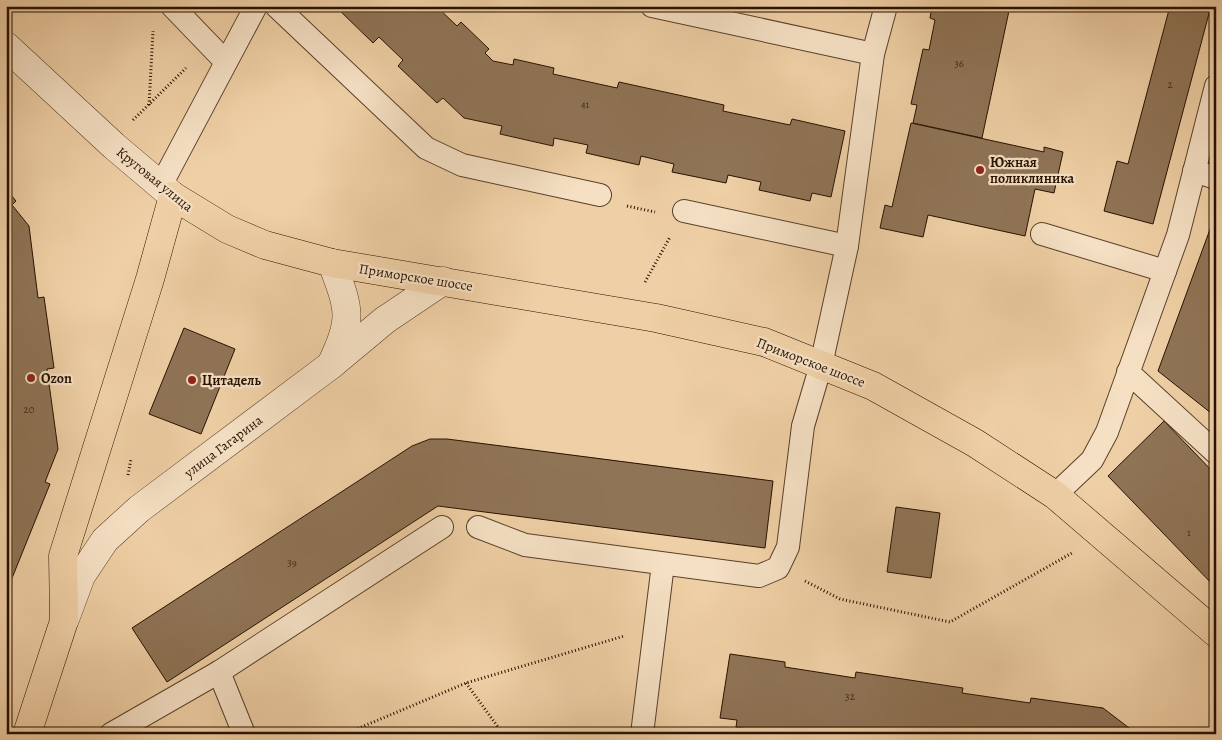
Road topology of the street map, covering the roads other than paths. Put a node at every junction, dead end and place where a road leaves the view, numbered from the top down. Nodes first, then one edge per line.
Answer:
1 (172, 6) edge
2 (256, 6) edge
3 (276, 6) edge
4 (652, 6) edge
5 (886, 6) edge
6 (6, 46) edge
7 (873, 54) junction
8 (225, 61) junction
9 (1216, 86) edge
10 (1194, 171) junction
11 (1216, 178) edge
12 (166, 191) junction
13 (600, 195) dead end
14 (684, 210) road end
15 (1042, 234) dead end
16 (847, 246) junction
17 (332, 263) junction
18 (1165, 271) junction
19 (443, 280) junction
20 (331, 365) junction
21 (821, 365) junction
22 (1128, 372) junction
23 (1216, 453) edge
24 (1055, 495) junction
25 (442, 527) dead end
26 (478, 527) dead end
27 (663, 564) junction
28 (64, 620) junction
29 (1216, 633) edge
30 (219, 672) junction
31 (27, 734) edge
32 (111, 734) edge
33 (244, 734) edge
34 (642, 734) edge

1 - 8 lane
2 - 8 lane
3 - 13 lane
4 - 7 lane
5 - 7 lane
6 - 12 street, Круговая улица
7 - 16 lane
8 - 12 lane
9 - 10 lane
10 - 11 lane
10 - 18 lane
12 - 17 main road, Круговая улица
12 - 28 main road, улица Гагарина
14 - 16 lane
15 - 18 lane
16 - 21 lane
17 - 19 main road, Приморское шоссе
17 - 20 street, улица Гагарина
18 - 22 lane
19 - 20 street
19 - 21 main road, Приморское шоссе
20 - 28 street, улица Гагарина
21 - 24 main road, Приморское шоссе
21 - 27 lane
22 - 23 lane
22 - 24 lane
24 - 29 main road, Приморское шоссе
25 - 30 lane
26 - 27 lane
27 - 34 lane
28 - 31 main road, улица Гагарина
30 - 32 lane
30 - 33 lane

